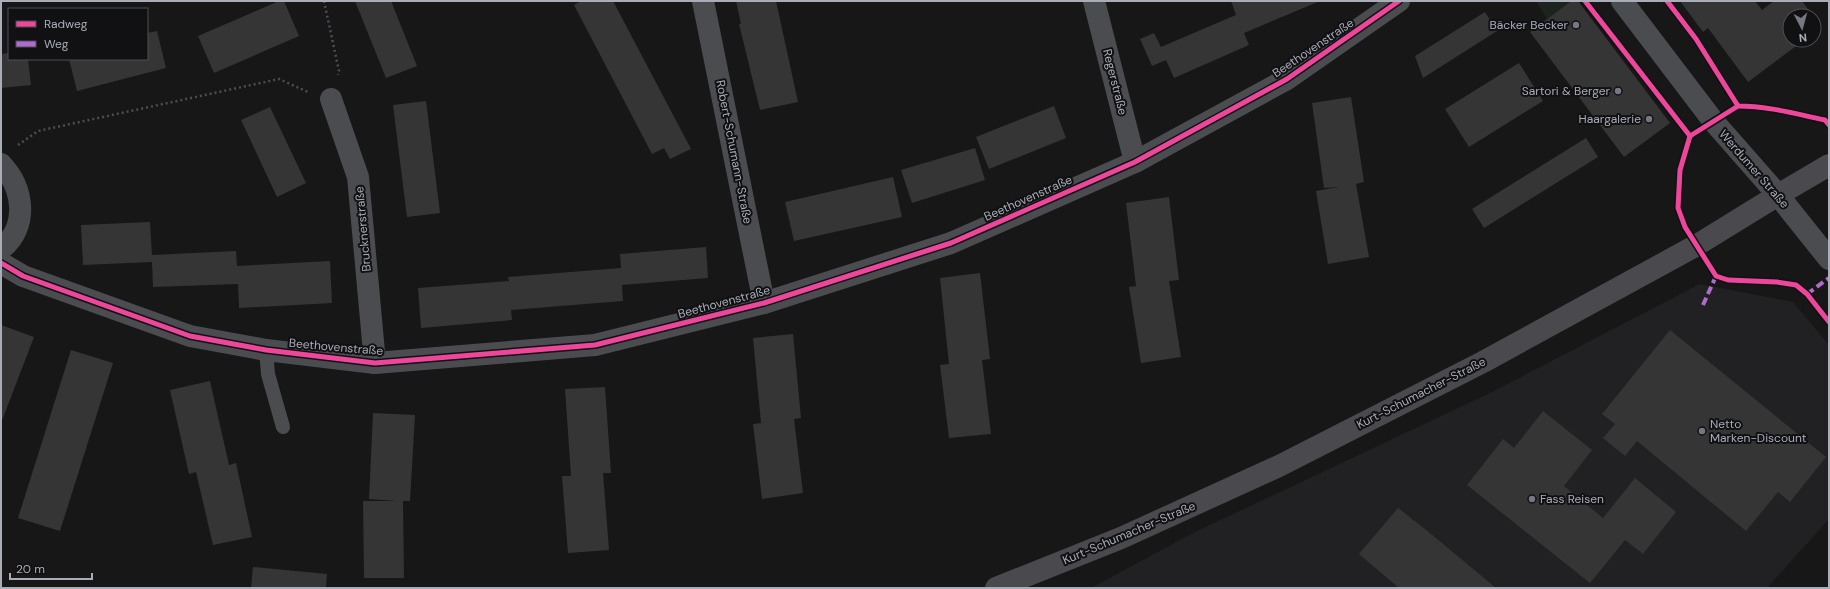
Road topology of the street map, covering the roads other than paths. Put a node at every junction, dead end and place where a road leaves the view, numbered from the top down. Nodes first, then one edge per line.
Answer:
1 (703, 1) edge
2 (1094, 1) edge
3 (1399, 1) edge
4 (1622, 1) edge
5 (331, 99) road end
6 (7, 156) edge
7 (1134, 162) junction
8 (1829, 165) edge
9 (1778, 195) junction
10 (1, 249) edge
11 (1829, 259) edge
12 (1, 263) edge
13 (764, 302) junction
14 (266, 350) junction
15 (375, 363) junction
16 (283, 427) dead end
17 (996, 588) edge

1 - 13 street, Robert-Schumann-Straße
2 - 7 street, Regerstraße
3 - 7 street, Beethovenstraße
4 - 9 street, Werdumer Straße
5 - 15 street, Brucknerstraße
6 - 10 street
7 - 13 street, Beethovenstraße
8 - 9 street, Kurt-Schumacher-Straße
9 - 11 street, Werdumer Straße
9 - 17 street, Kurt-Schumacher-Straße
12 - 14 street, Beethovenstraße
13 - 15 street, Beethovenstraße
14 - 15 street, Beethovenstraße
14 - 16 lane

